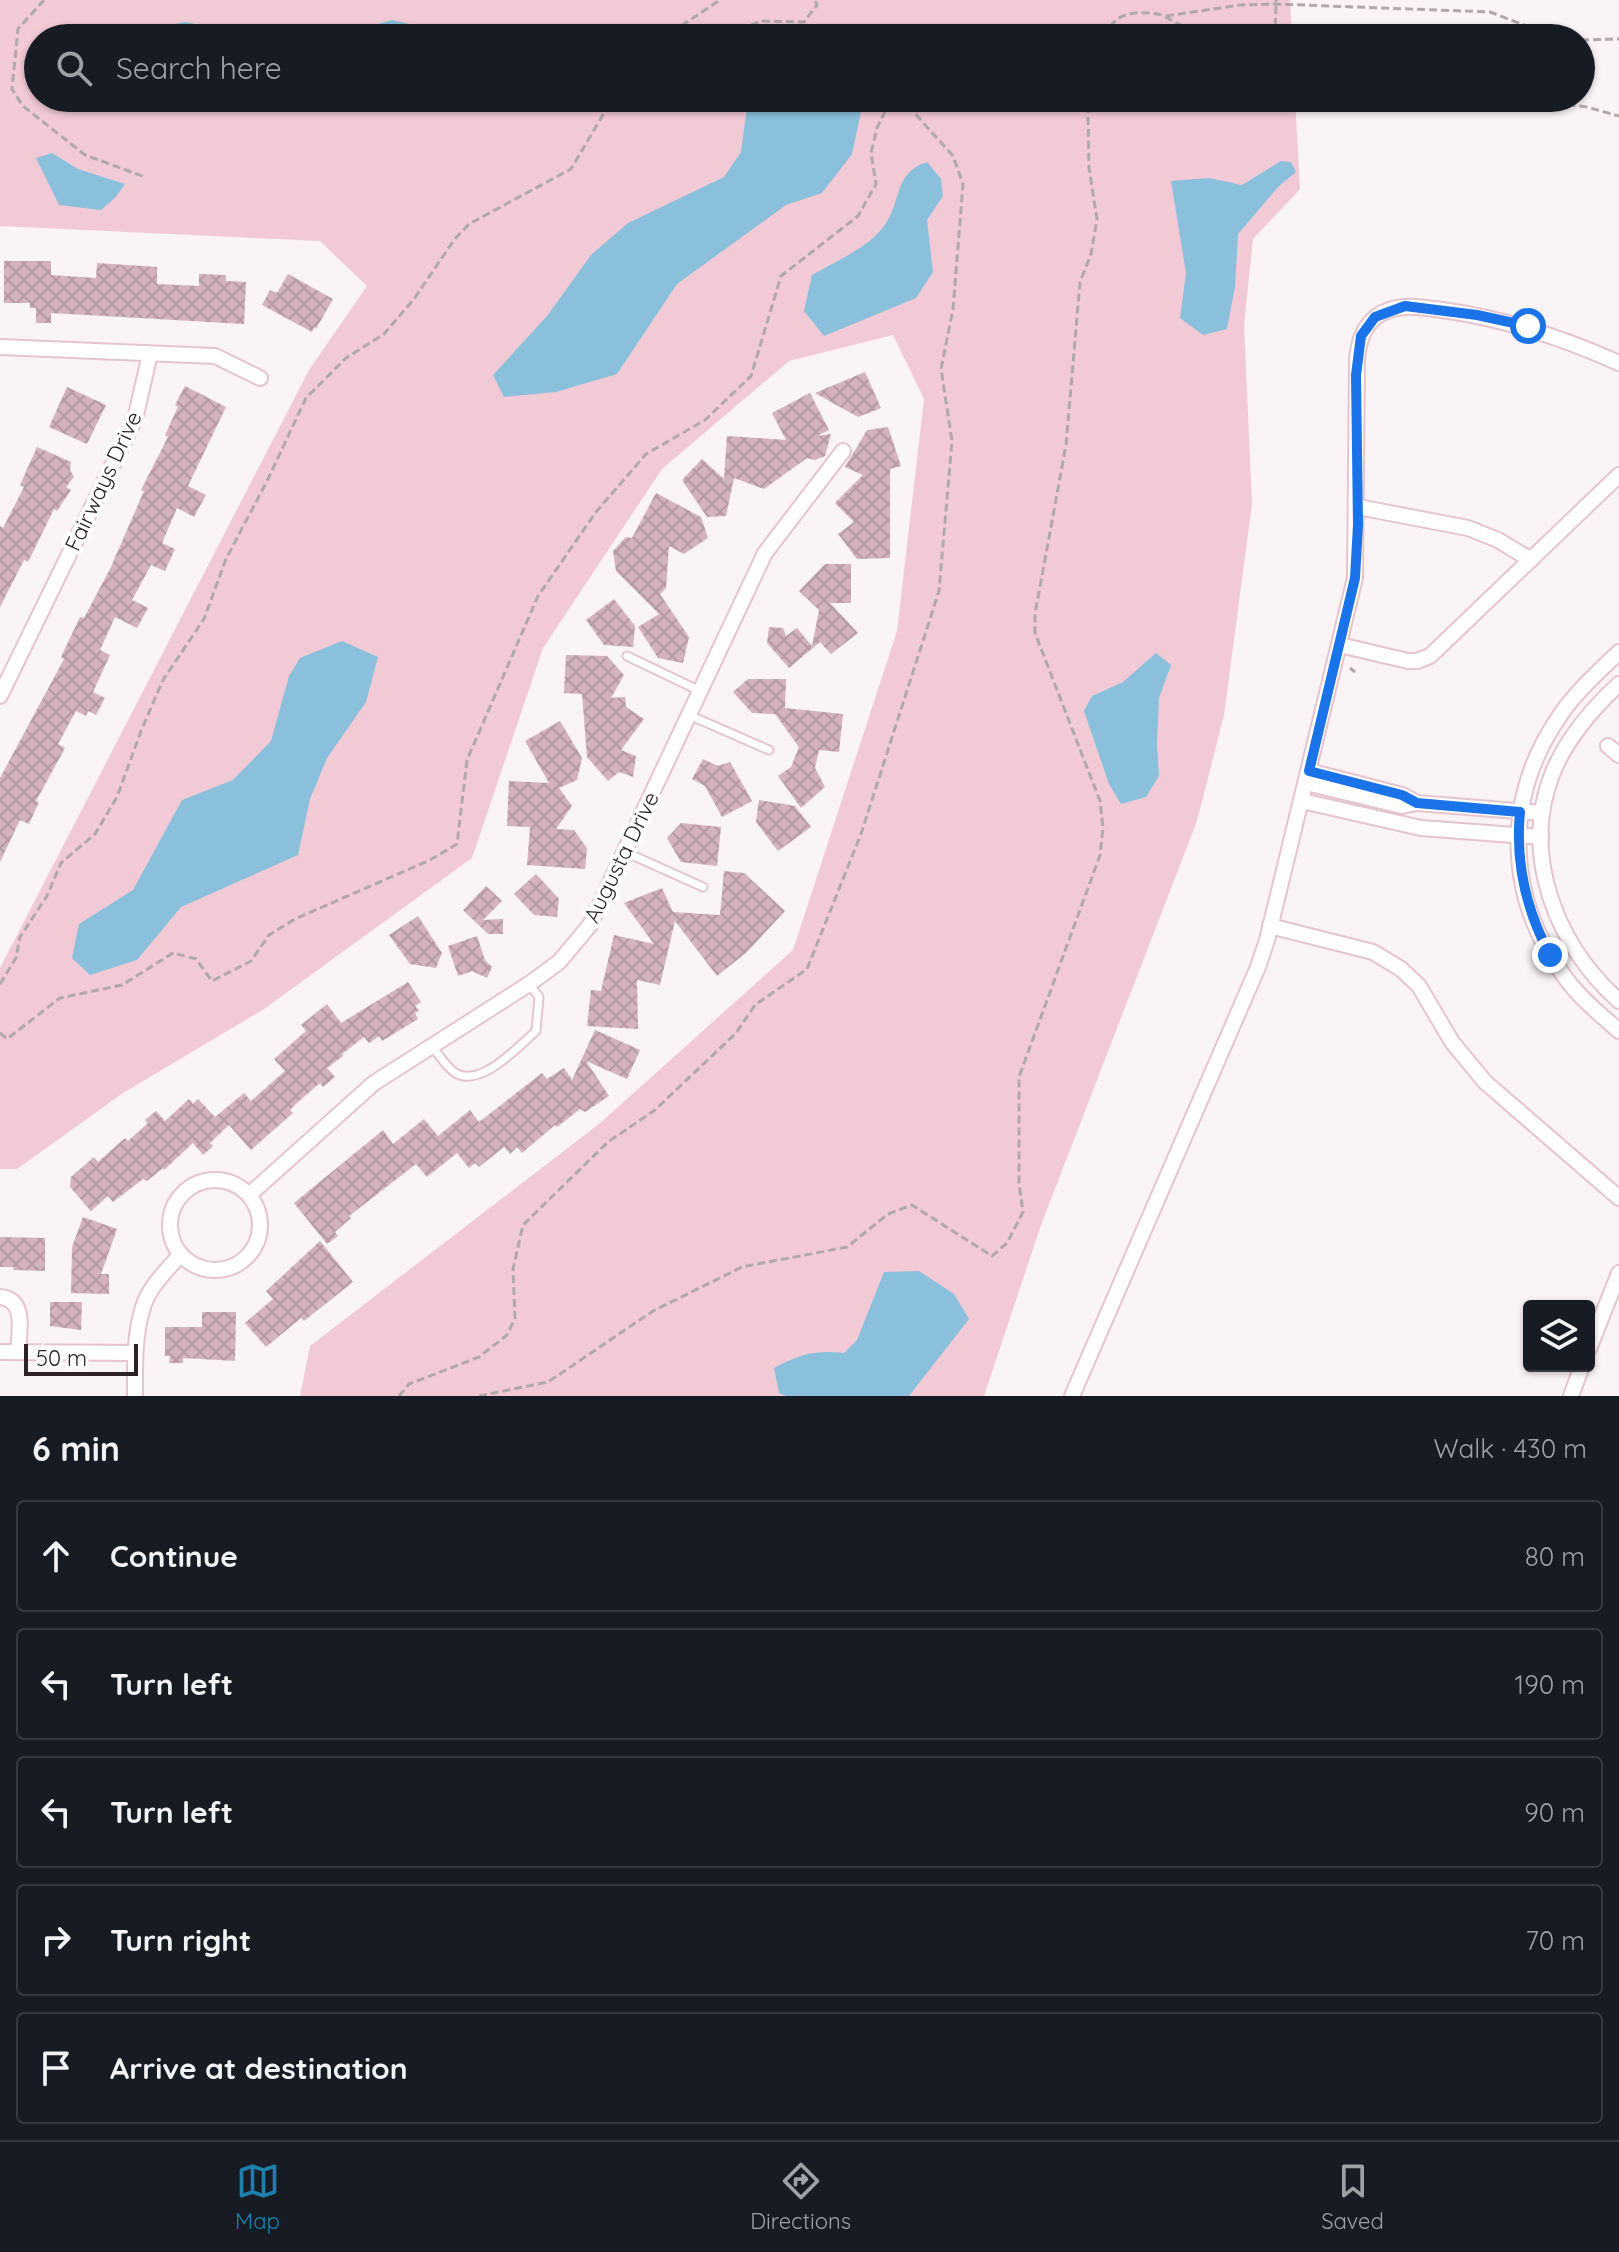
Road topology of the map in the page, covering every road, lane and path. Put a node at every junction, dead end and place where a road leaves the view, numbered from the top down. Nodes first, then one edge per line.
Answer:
1 (44, 0) edge
2 (720, 0) edge
3 (815, 0) edge
4 (1276, 2) edge
5 (1166, 16) junction
6 (684, 24) edge
7 (754, 24) edge
8 (1112, 24) edge
9 (1178, 24) edge
10 (1275, 24) edge
11 (1521, 24) edge
12 (1619, 39) edge
13 (1595, 40) edge
14 (24, 107) edge
15 (1595, 109) edge
16 (31, 112) edge
17 (605, 112) edge
18 (885, 112) edge
19 (914, 112) edge
20 (1088, 112) edge
21 (1619, 116) edge
22 (145, 177) dead end
23 (0, 347) edge
24 (150, 354) junction
25 (1619, 363) edge
26 (260, 378) dead end
27 (843, 451) dead end
28 (1619, 475) edge
29 (1358, 507) junction
30 (1531, 560) junction
31 (1340, 645) junction
32 (1619, 652) edge
33 (627, 656) dead end
34 (1350, 668) dead end
35 (1355, 672) dead end
36 (1619, 684) edge
37 (700, 691) junction
38 (0, 696) edge
39 (689, 715) junction
40 (769, 750) dead end
41 (1308, 777) junction
42 (1302, 801) junction
43 (1520, 812) junction
44 (1542, 813) junction
45 (1518, 837) junction
46 (1541, 837) junction
47 (625, 852) junction
48 (703, 887) dead end
49 (1270, 926) junction
50 (0, 984) edge
51 (529, 984) junction
52 (1619, 1001) edge
53 (1619, 1031) edge
54 (0, 1033) edge
55 (433, 1048) junction
56 (249, 1195) junction
57 (1619, 1198) edge
58 (180, 1255) junction
59 (1619, 1273) edge
60 (0, 1297) edge
61 (1595, 1334) edge
62 (0, 1352) edge
63 (18, 1352) junction
64 (135, 1353) junction
65 (1580, 1372) edge
66 (135, 1396) edge
67 (399, 1396) edge
68 (479, 1396) edge
69 (1072, 1396) edge
70 (1571, 1396) edge

1 - 14 path
2 - 6 path
3 - 7 path
4 - 5 path
4 - 10 path
4 - 11 path
5 - 8 path
5 - 9 path
12 - 13 path
15 - 21 path
16 - 22 path
17 - 50 path
18 - 54 path
19 - 67 path
20 - 68 path
23 - 24 street
24 - 26 street
24 - 38 street, Fairways Drive
25 - 29 street
27 - 37 street, Augusta Drive
28 - 30 street
29 - 30 street
29 - 31 street
30 - 31 street
31 - 41 street
32 - 43 street
33 - 37 lane
34 - 35 path
36 - 44 street
37 - 39 street, Augusta Drive
39 - 40 lane
39 - 47 street, Augusta Drive
41 - 42 street
41 - 43 street
42 - 45 street
42 - 49 street
43 - 44 street
43 - 45 street
44 - 46 street
45 - 46 street
45 - 53 street
46 - 52 street
47 - 48 lane
47 - 51 street, Augusta Drive
49 - 57 street
49 - 69 street
51 - 55 street, Augusta Drive
51 - 55 lane
55 - 56 street, Augusta Drive
56 - 58 street
56 - 58 street
58 - 64 street
59 - 61 street
60 - 63 street
62 - 63 street
63 - 64 street
64 - 66 street
65 - 70 street

